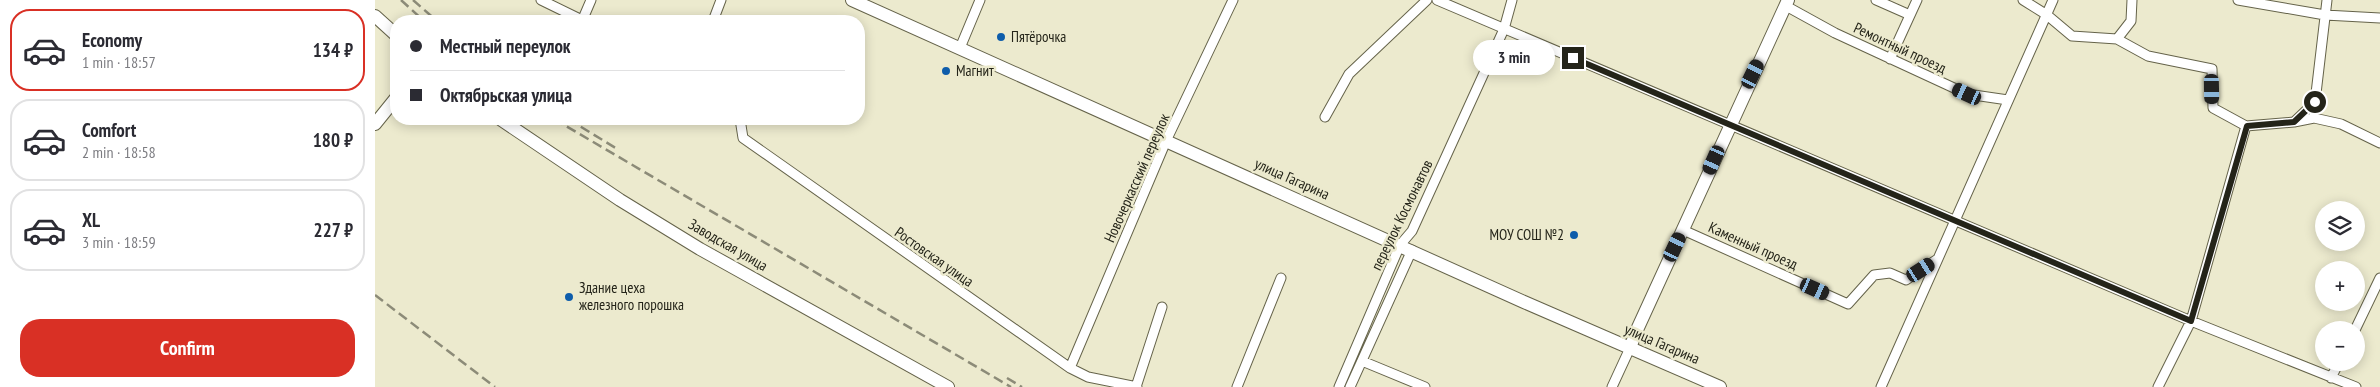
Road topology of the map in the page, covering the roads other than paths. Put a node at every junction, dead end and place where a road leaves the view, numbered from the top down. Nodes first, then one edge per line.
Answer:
1 (541, 0) edge
2 (591, 0) edge
3 (721, 0) edge
4 (851, 0) edge
5 (980, 0) edge
6 (1233, 0) edge
7 (1427, 0) edge
8 (1437, 0) edge
9 (1512, 0) edge
10 (1876, 0) edge
11 (1917, 0) edge
12 (2023, 0) edge
13 (2053, 0) edge
14 (2131, 0) edge
15 (2238, 0) edge
16 (2327, 0) edge
17 (1787, 3) edge
18 (1910, 14) junction
19 (571, 15) edge
20 (585, 15) edge
21 (715, 15) edge
22 (2047, 15) junction
23 (2325, 15) junction
24 (375, 16) edge
25 (2380, 18) edge
26 (1504, 29) junction
27 (390, 30) edge
28 (2117, 38) junction
29 (960, 48) junction
30 (1890, 59) junction
31 (2008, 100) junction
32 (390, 105) edge
33 (1325, 117) dead end
34 (2294, 122) junction
35 (375, 124) edge
36 (1729, 124) junction
37 (509, 125) edge
38 (741, 125) edge
39 (2247, 126) junction
40 (1166, 141) junction
41 (2380, 143) edge
42 (1955, 219) junction
43 (1683, 230) junction
44 (1400, 245) junction
45 (1412, 250) junction
46 (1937, 260) junction
47 (1281, 278) dead end
48 (2380, 278) edge
49 (1162, 307) dead end
50 (2191, 321) junction
51 (2359, 321) edge
52 (1630, 348) junction
53 (1362, 361) junction
54 (1070, 368) junction
55 (2334, 371) edge
56 (2331, 378) junction
57 (948, 387) edge
58 (1136, 387) edge
59 (1237, 387) edge
60 (1339, 387) edge
61 (1350, 387) edge
62 (1425, 387) edge
63 (1612, 387) edge
64 (1720, 387) edge
65 (1881, 387) edge
66 (2158, 387) edge
67 (2356, 387) edge

1 - 19 street
2 - 20 street
3 - 21 street
4 - 29 main road, улица Гагарина
5 - 29 street
6 - 40 street, Новочеркасский переулок
7 - 33 street
8 - 26 street
9 - 26 street, переулок Космонавтов
10 - 18 street
11 - 18 street
12 - 22 street
13 - 22 street
14 - 28 street
15 - 23 street
16 - 23 street
17 - 30 street, Ремонтный проезд
17 - 36 main road
18 - 30 street
22 - 28 street
22 - 31 street
23 - 25 street
23 - 34 street
24 - 27 main road
26 - 36 street
26 - 44 street, переулок Космонавтов
28 - 39 street
29 - 40 main road, улица Гагарина
30 - 31 street, Ремонтный проезд
31 - 42 street
32 - 35 main road
34 - 39 street
34 - 41 street
36 - 42 street
36 - 43 main road
37 - 57 main road, Заводская улица
38 - 54 street, Ростовская улица
39 - 50 street
40 - 44 main road, улица Гагарина
40 - 54 street, Новочеркасский переулок
42 - 46 street
42 - 50 street
43 - 46 street, Каменный проезд
43 - 52 main road
44 - 45 main road, улица Гагарина
44 - 60 street, переулок Космонавтов
45 - 52 main road, улица Гагарина
45 - 53 street
46 - 65 street
47 - 59 street
48 - 51 street
49 - 58 street
50 - 56 street
50 - 66 street
52 - 63 street
52 - 64 main road, улица Гагарина
53 - 61 street
53 - 62 street
54 - 58 street, Ростовская улица
55 - 56 street
56 - 67 street

